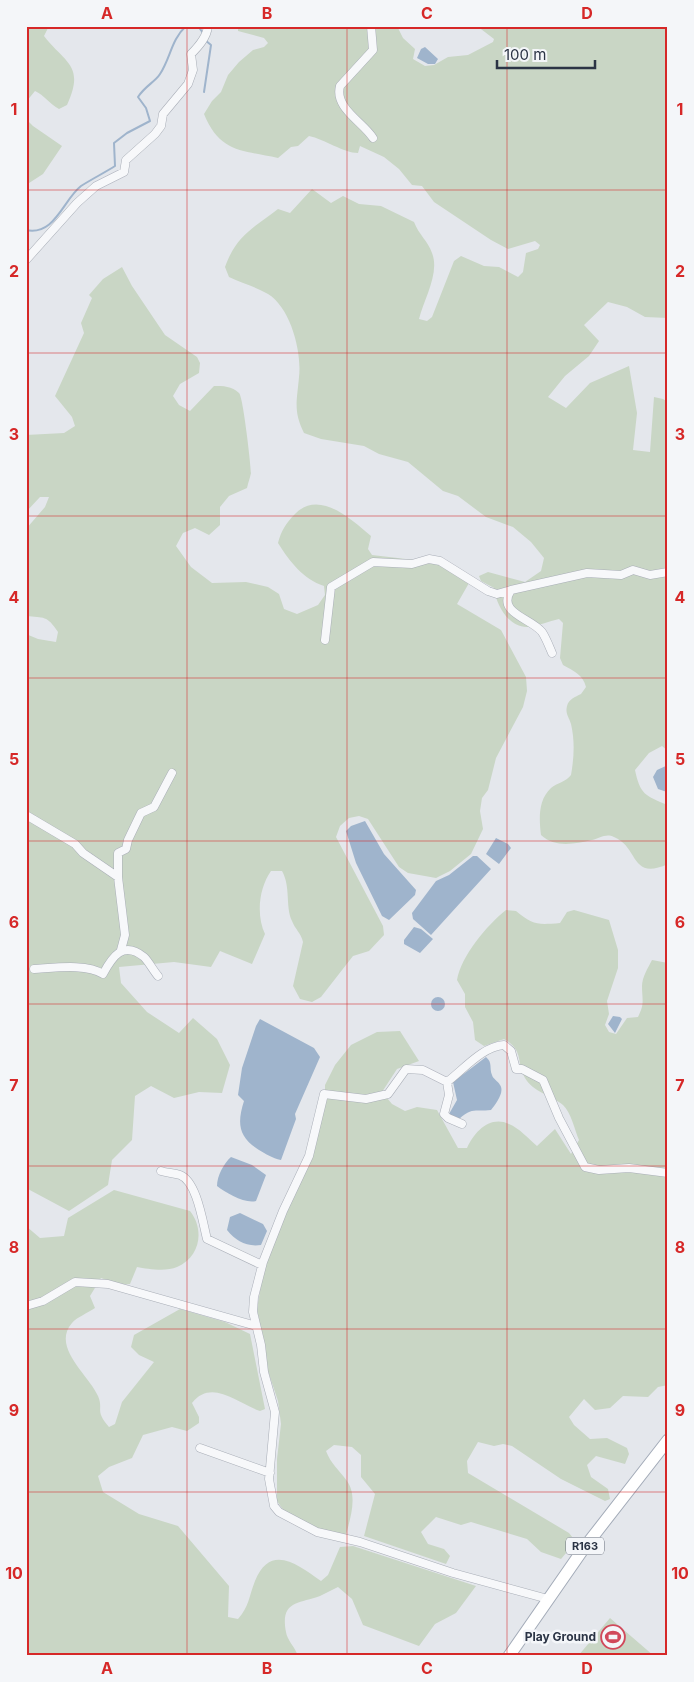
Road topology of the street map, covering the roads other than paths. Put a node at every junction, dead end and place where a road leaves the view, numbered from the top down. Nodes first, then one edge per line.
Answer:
1 (208, 26) edge
2 (371, 26) edge
3 (373, 138) dead end
4 (26, 260) edge
5 (668, 572) edge
6 (511, 590) junction
7 (325, 640) dead end
8 (552, 653) dead end
9 (172, 773) dead end
10 (26, 815) edge
11 (118, 877) junction
12 (121, 950) junction
13 (34, 969) dead end
14 (158, 976) dead end
15 (447, 1082) junction
16 (462, 1124) dead end
17 (161, 1171) dead end
18 (668, 1173) edge
19 (262, 1265) junction
20 (26, 1306) edge
21 (256, 1326) junction
22 (668, 1440) edge
23 (200, 1448) dead end
24 (270, 1473) junction
25 (548, 1598) junction
26 (509, 1656) edge

1 - 4 street
2 - 3 street
5 - 6 street
6 - 7 street
6 - 8 street
9 - 11 street
10 - 11 street
11 - 12 street
12 - 13 street
12 - 14 street
15 - 16 street
15 - 18 street
15 - 19 street
17 - 19 street
19 - 21 street
20 - 21 street
21 - 24 street
22 - 25 main road, R163
23 - 24 street
24 - 25 street
25 - 26 main road, R163

